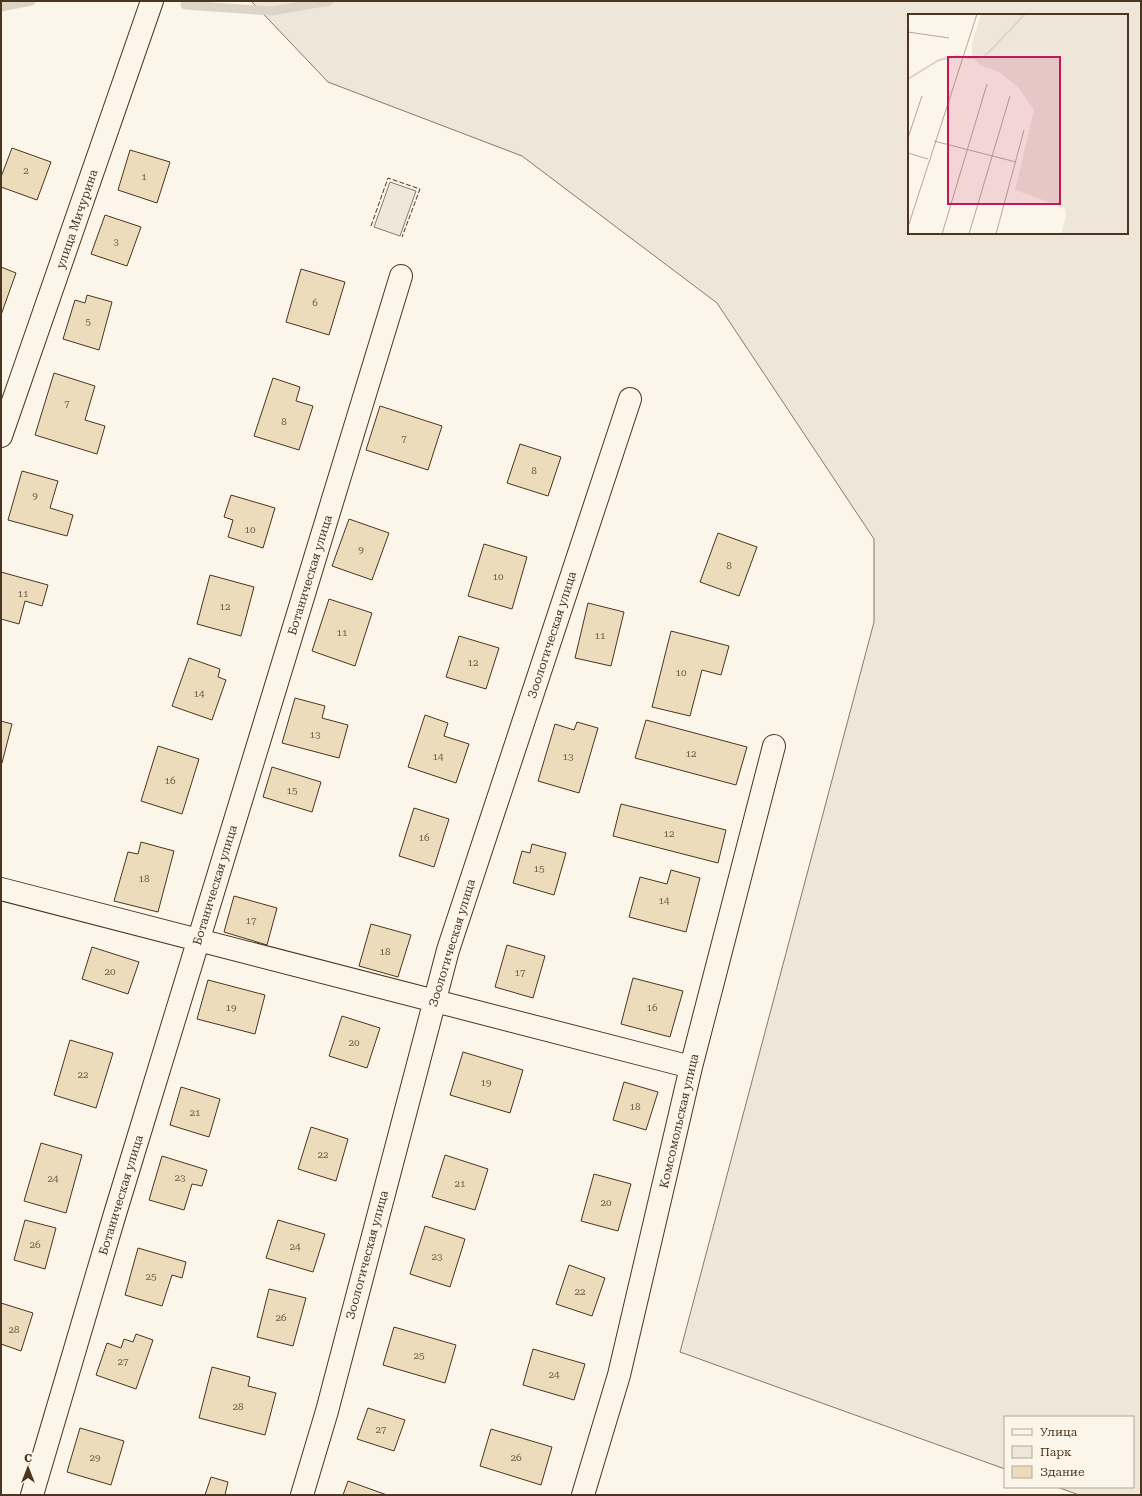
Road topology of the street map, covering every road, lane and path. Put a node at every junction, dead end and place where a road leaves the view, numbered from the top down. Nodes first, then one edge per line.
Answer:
1 (152, 1) edge
2 (401, 276) dead end
3 (630, 399) dead end
4 (1, 436) edge
5 (774, 746) dead end
6 (1, 889) edge
7 (198, 940) junction
8 (434, 1001) junction
9 (691, 1067) junction
10 (32, 1495) edge
11 (302, 1495) edge
12 (583, 1495) edge

1 - 4 street, улица Мичурина
2 - 7 street, Ботаническая улица
3 - 8 street, Зоологическая улица
5 - 9 street, Комсомольская улица
6 - 7 street
7 - 8 street
7 - 10 street, Ботаническая улица
8 - 9 street
8 - 11 street, Зоологическая улица
9 - 12 street, Комсомольская улица

